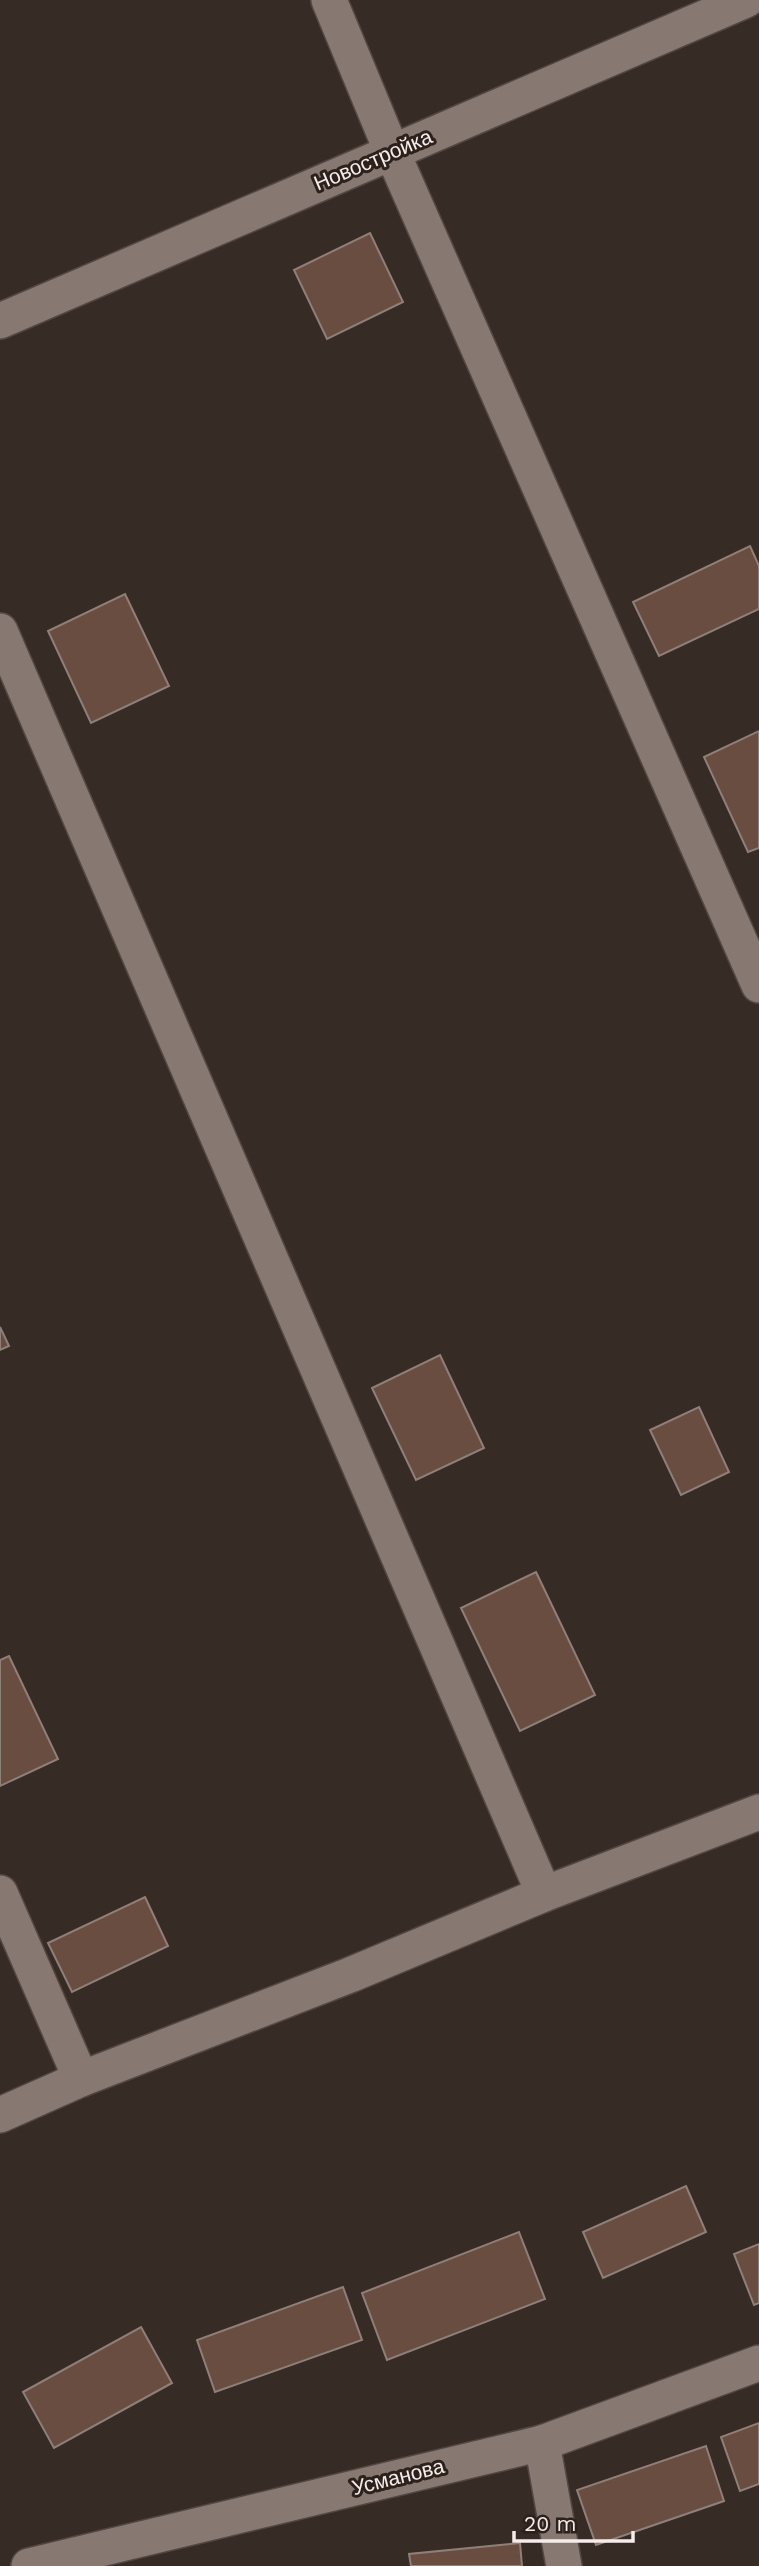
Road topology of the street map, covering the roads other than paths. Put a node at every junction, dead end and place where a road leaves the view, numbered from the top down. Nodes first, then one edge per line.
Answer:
1 (329, 0) edge
2 (746, 0) edge
3 (392, 152) junction
4 (0, 321) edge
5 (0, 631) edge
6 (759, 985) edge
7 (759, 1812) edge
8 (0, 1893) edge
9 (544, 1894) junction
10 (80, 2080) junction
11 (0, 2115) edge
12 (759, 2363) edge
13 (542, 2442) junction
14 (29, 2566) edge
15 (564, 2566) edge

1 - 3 street
2 - 3 street, Новостройка
3 - 4 street, Новостройка
3 - 6 street
5 - 9 street
7 - 9 street
8 - 10 street
9 - 10 street
10 - 11 street
12 - 13 street, Усманова
13 - 14 street, Усманова
13 - 15 street

